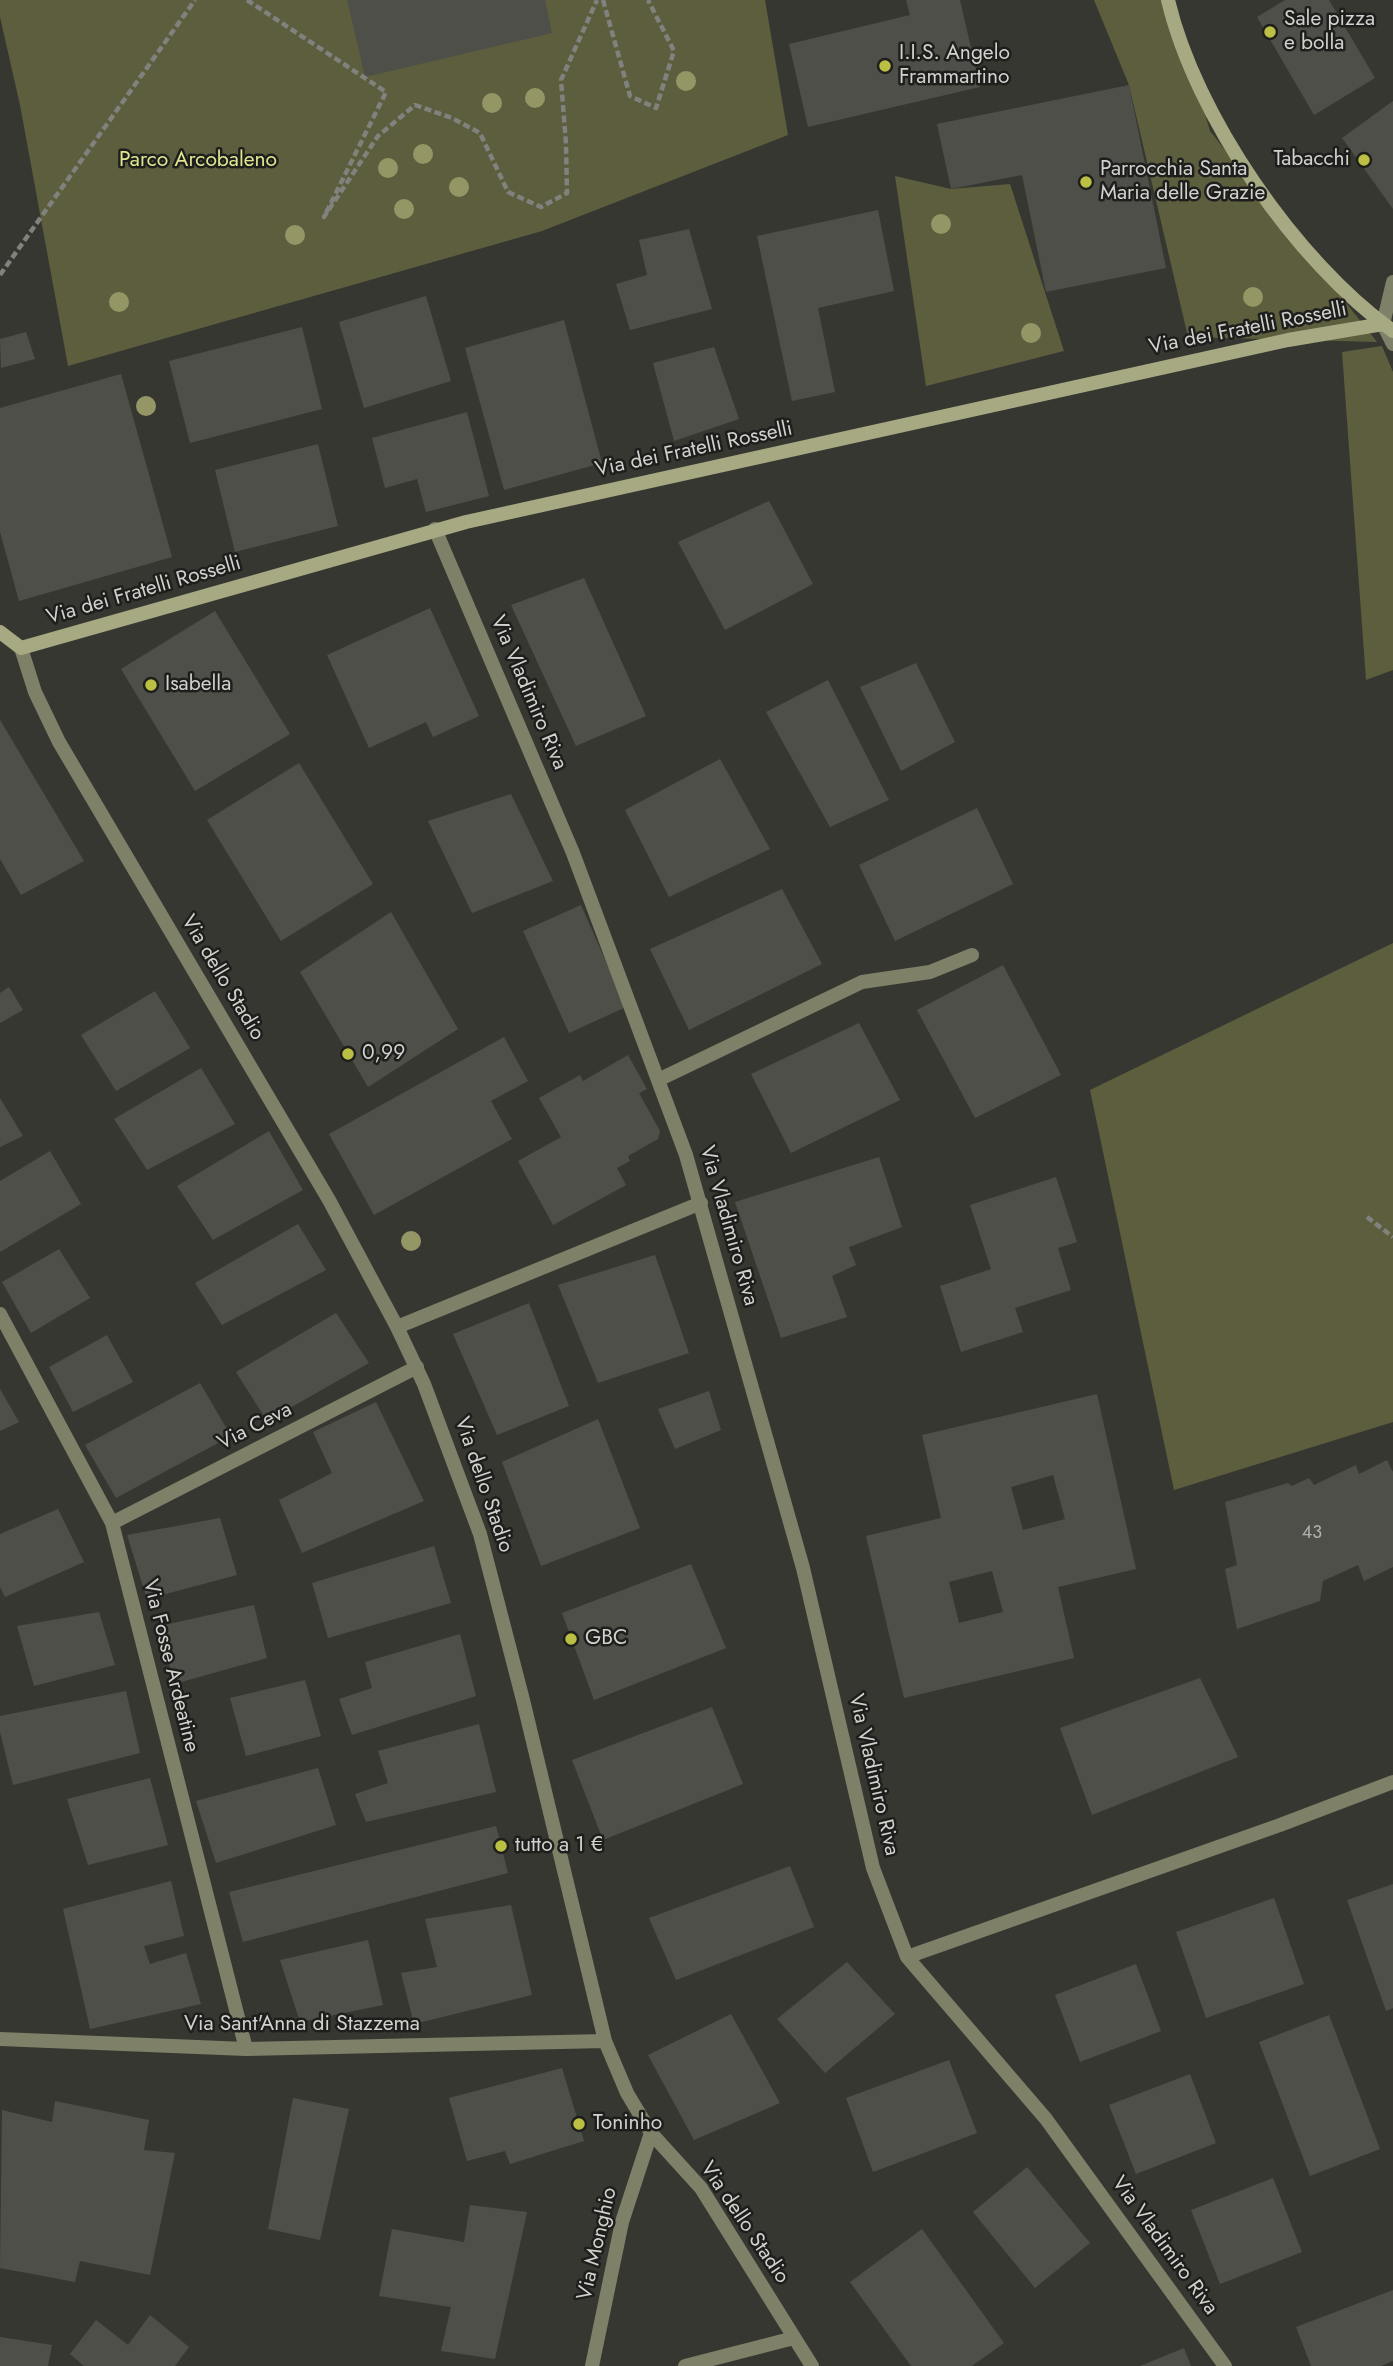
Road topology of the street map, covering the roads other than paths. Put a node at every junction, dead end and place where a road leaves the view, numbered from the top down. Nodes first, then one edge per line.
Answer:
1 (1168, 0) edge
2 (1393, 282) edge
3 (1388, 327) edge
4 (1393, 344) edge
5 (435, 530) junction
6 (0, 632) edge
7 (21, 648) junction
8 (972, 955) dead end
9 (658, 1080) junction
10 (701, 1203) junction
11 (0, 1314) edge
12 (397, 1327) junction
13 (417, 1367) junction
14 (112, 1523) junction
15 (1393, 1782) edge
16 (907, 1957) junction
17 (0, 2039) edge
18 (605, 2041) junction
19 (246, 2049) junction
20 (651, 2133) junction
21 (794, 2338) junction
22 (592, 2366) edge
23 (685, 2366) edge
24 (812, 2366) edge
25 (1225, 2366) edge

1 - 3 street
2 - 3 street
3 - 4 street
3 - 5 street, Via dei Fratelli Rosselli
5 - 7 street, Via dei Fratelli Rosselli
5 - 9 street, Via Vladimiro Riva
6 - 7 street
7 - 12 street, Via dello Stadio
8 - 9 street
9 - 10 street, Via Vladimiro Riva
10 - 12 street
10 - 16 street, Via Vladimiro Riva
11 - 14 street, Via Fosse Ardeatine
12 - 13 street, Via dello Stadio
13 - 14 street, Via Ceva
13 - 18 street, Via dello Stadio
14 - 19 street, Via Fosse Ardeatine
15 - 16 street
16 - 25 street, Via Vladimiro Riva
17 - 19 street, Via Sant'Anna di Stazzema
18 - 19 street, Via Sant'Anna di Stazzema
18 - 20 street, Via dello Stadio
20 - 21 street, Via dello Stadio
20 - 22 street, Via Monghio
21 - 23 street
21 - 24 street, Via dello Stadio

